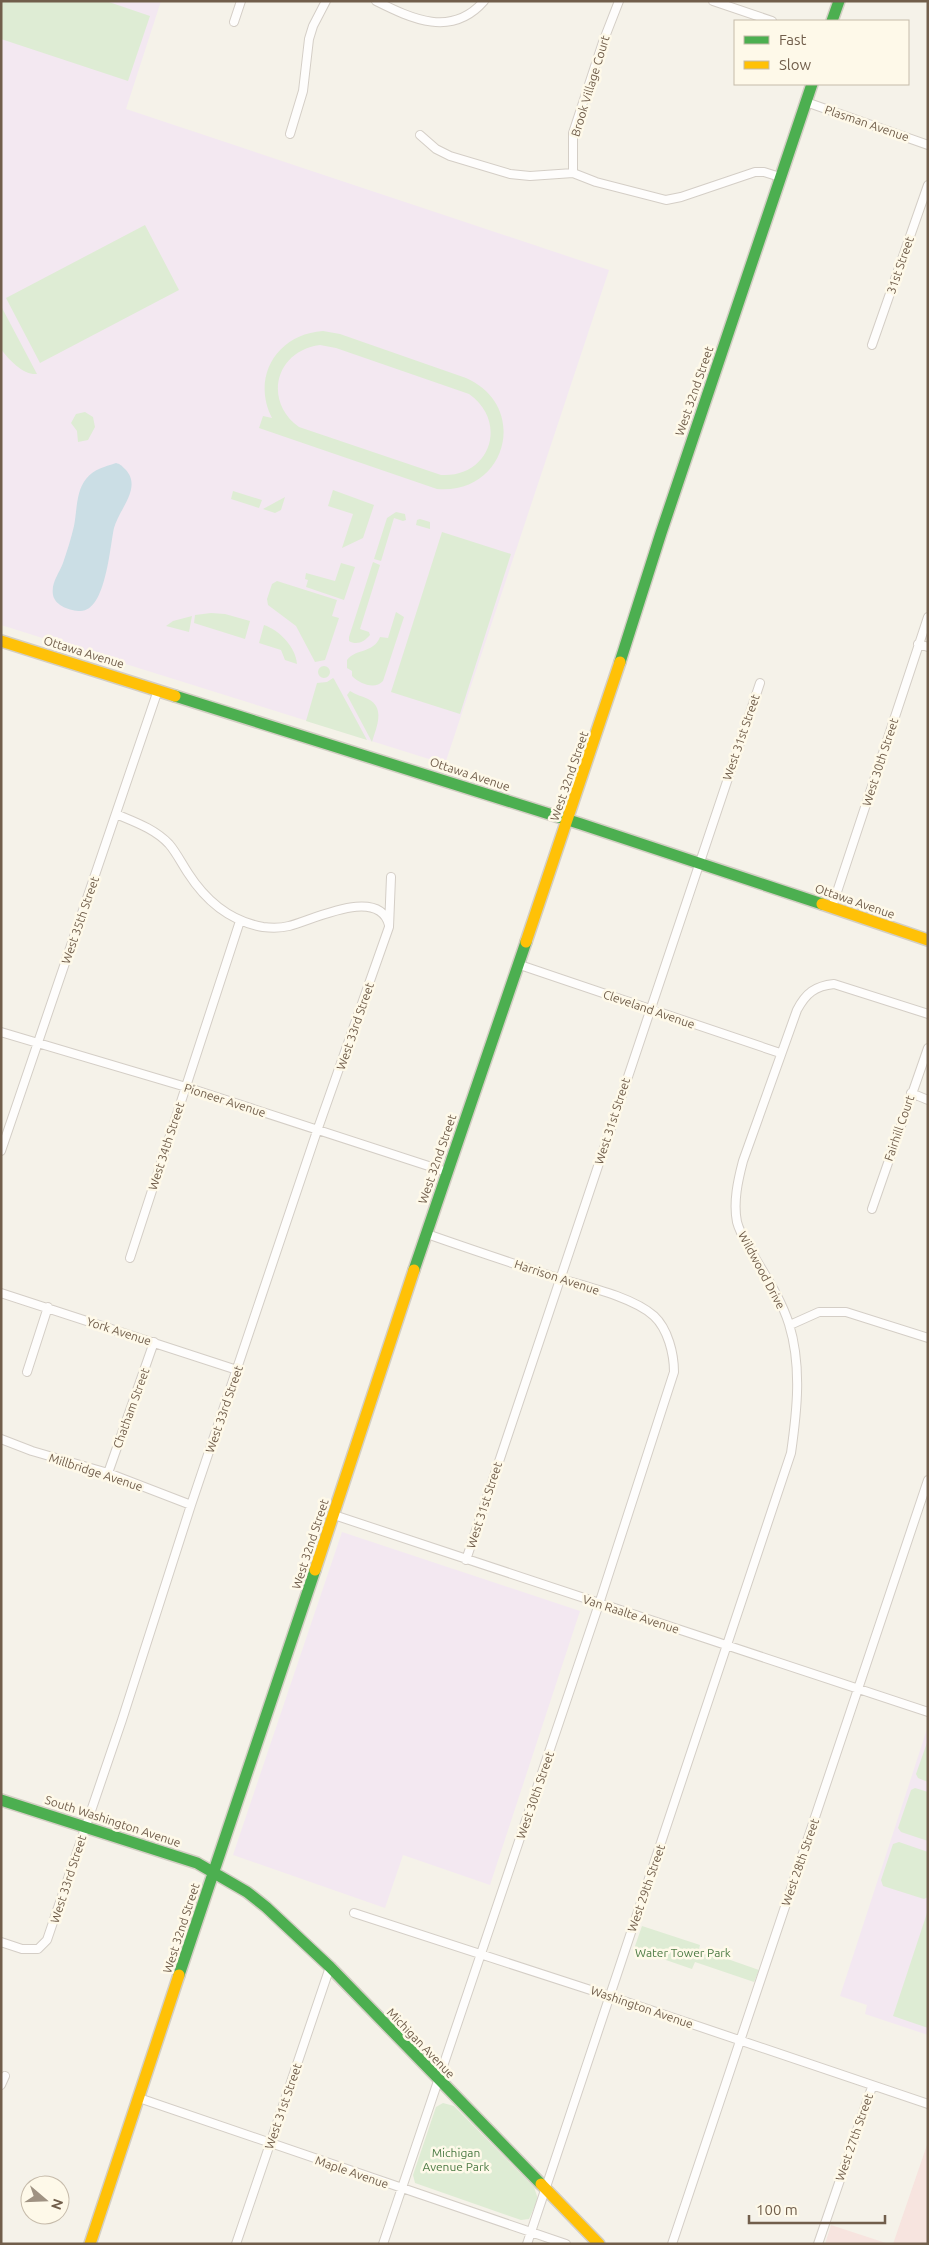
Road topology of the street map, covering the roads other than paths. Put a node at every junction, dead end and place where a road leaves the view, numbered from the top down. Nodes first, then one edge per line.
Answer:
1 (240, 1) edge
2 (326, 1) edge
3 (376, 1) edge
4 (484, 1) edge
5 (619, 1) edge
6 (713, 1) edge
7 (839, 1) edge
8 (769, 20) edge
9 (832, 20) edge
10 (234, 22) dead end
11 (812, 85) edge
12 (806, 102) junction
13 (290, 134) dead end
14 (420, 135) dead end
15 (928, 145) edge
16 (573, 173) junction
17 (780, 177) junction
18 (928, 185) edge
19 (872, 345) dead end
20 (928, 617) edge
21 (1, 640) edge
22 (918, 644) junction
23 (928, 647) edge
24 (760, 683) dead end
25 (158, 690) junction
26 (116, 814) junction
27 (568, 820) junction
28 (698, 864) junction
29 (391, 877) dead end
30 (832, 907) junction
31 (240, 921) junction
32 (389, 927) junction
33 (928, 940) edge
34 (520, 965) junction
35 (649, 1009) junction
36 (928, 1014) edge
37 (1, 1032) edge
38 (38, 1043) junction
39 (928, 1048) edge
40 (780, 1053) junction
41 (186, 1087) junction
42 (911, 1093) junction
43 (928, 1100) edge
44 (318, 1131) junction
45 (1, 1151) edge
46 (447, 1172) junction
47 (872, 1209) dead end
48 (427, 1234) junction
49 (130, 1258) dead end
50 (560, 1278) junction
51 (1, 1293) edge
52 (48, 1307) junction
53 (790, 1326) junction
54 (928, 1338) edge
55 (154, 1342) junction
56 (670, 1344) joint
57 (237, 1370) junction
58 (27, 1372) dead end
59 (1, 1439) edge
60 (108, 1473) junction
61 (928, 1480) edge
62 (191, 1505) junction
63 (334, 1515) junction
64 (466, 1560) junction
65 (599, 1604) junction
66 (728, 1646) junction
67 (858, 1688) junction
68 (928, 1712) edge
69 (1, 1800) edge
70 (85, 1826) junction
71 (214, 1872) junction
72 (354, 1913) dead end
73 (1, 1942) edge
74 (481, 1954) junction
75 (330, 1968) junction
76 (609, 1996) junction
77 (740, 2041) junction
78 (4, 2076) dead end
79 (438, 2081) junction
80 (1, 2086) edge
81 (872, 2087) junction
82 (139, 2098) junction
83 (928, 2104) edge
84 (270, 2144) junction
85 (545, 2187) junction
86 (401, 2188) junction
87 (531, 2232) junction
88 (90, 2244) edge
89 (236, 2244) edge
90 (383, 2244) edge
91 (527, 2244) edge
92 (566, 2244) edge
93 (599, 2244) edge
94 (672, 2244) edge
95 (818, 2244) edge

1 - 10 street
2 - 13 street
3 - 4 street
5 - 16 street, Brook Village Court
6 - 8 street
7 - 9 street
11 - 12 street, West 32nd Street
12 - 15 street, Plasman Avenue
12 - 17 street, West 32nd Street
14 - 16 street
16 - 17 street
17 - 27 street, West 32nd Street
18 - 19 street, 31st Street
20 - 22 street, West 30th Street
21 - 25 street, Ottawa Avenue
22 - 23 street
22 - 30 street, West 30th Street
24 - 28 street, West 31st Street
25 - 26 street, West 35th Street
25 - 27 street, Ottawa Avenue
26 - 31 street
26 - 38 street, West 35th Street
27 - 28 street, Ottawa Avenue
27 - 34 street, West 32nd Street
28 - 30 street, Ottawa Avenue
28 - 35 street, West 31st Street
29 - 32 street, West 33rd Street
30 - 33 street, Ottawa Avenue
31 - 32 street
31 - 41 street, West 34th Street
32 - 44 street, West 33rd Street
34 - 35 street, Cleveland Avenue
34 - 46 street, West 32nd Street
35 - 40 street, Cleveland Avenue
35 - 50 street, West 31st Street
36 - 40 street, Wildwood Drive
37 - 38 street, Pioneer Avenue
38 - 41 street, Pioneer Avenue
38 - 45 street, West 35th Street
39 - 42 street, Fairhill Court
40 - 53 street, Wildwood Drive
41 - 44 street, Pioneer Avenue
41 - 49 street, West 34th Street
42 - 43 street
42 - 47 street, Fairhill Court
44 - 46 street, Pioneer Avenue
44 - 57 street, West 33rd Street
46 - 48 street, West 32nd Street
48 - 50 street, Harrison Avenue
48 - 63 street, West 32nd Street
50 - 56 street, Harrison Avenue
50 - 64 street, West 31st Street
51 - 52 street, York Avenue
52 - 55 street, York Avenue
52 - 58 street
53 - 54 street
53 - 66 street, Wildwood Drive
55 - 57 street, York Avenue
55 - 60 street, Chatham Street
56 - 65 street, West 30th Street
57 - 62 street, West 33rd Street
59 - 60 street, Millbridge Avenue
60 - 62 street, Millbridge Avenue
61 - 67 street, West 28th Street
62 - 70 street, West 33rd Street
63 - 64 street, Van Raalte Avenue
63 - 71 street, West 32nd Street
64 - 65 street, Van Raalte Avenue
65 - 66 street, Van Raalte Avenue
65 - 74 street, West 30th Street
66 - 67 street, Van Raalte Avenue
66 - 76 street, West 29th Street
67 - 68 street, Van Raalte Avenue
67 - 77 street, West 28th Street
69 - 70 street, South Washington Avenue
70 - 71 street, South Washington Avenue
70 - 73 street, West 33rd Street
71 - 75 street, Michigan Avenue
71 - 82 street, West 32nd Street
72 - 74 street, Washington Avenue
74 - 76 street, Washington Avenue
74 - 79 street, West 30th Street
75 - 79 street, Michigan Avenue
75 - 84 street, West 31st Street
76 - 77 street, Washington Avenue
76 - 85 street, West 29th Street
77 - 81 street, Washington Avenue
77 - 94 street, West 28th Street
78 - 80 street
79 - 85 street, Michigan Avenue
79 - 86 street, West 30th Street
81 - 83 street, Washington Avenue
81 - 95 street, West 27th Street
82 - 84 street, Maple Avenue
82 - 88 street, West 32nd Street
84 - 86 street, Maple Avenue
84 - 89 street, West 31st Street
85 - 87 street, West 29th Street
85 - 93 street, Michigan Avenue
86 - 87 street, Maple Avenue
86 - 90 street, West 30th Street
87 - 91 street, West 29th Street
87 - 92 street, Maple Avenue

